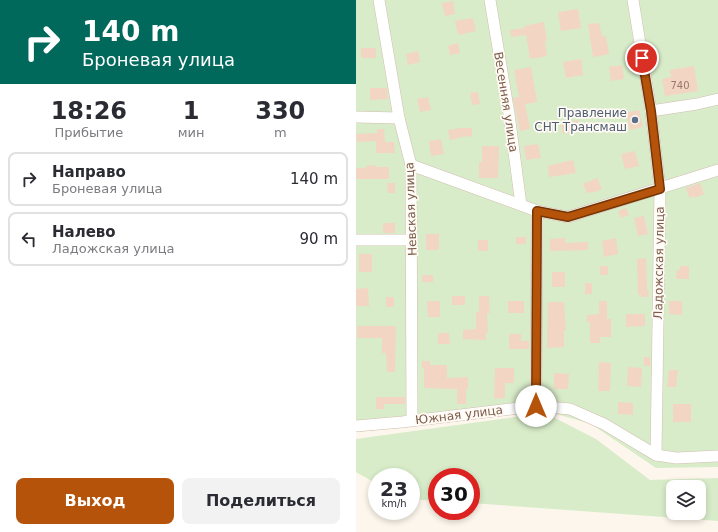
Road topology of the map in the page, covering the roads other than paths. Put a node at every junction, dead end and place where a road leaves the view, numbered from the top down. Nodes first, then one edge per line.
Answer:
1 (379, 0) edge
2 (490, 0) edge
3 (633, 0) edge
4 (718, 99) edge
5 (651, 111) junction
6 (356, 118) edge
7 (399, 118) junction
8 (411, 165) junction
9 (718, 170) edge
10 (660, 189) junction
11 (521, 205) junction
12 (537, 211) junction
13 (356, 240) edge
14 (412, 240) junction
15 (536, 406) junction
16 (412, 420) junction
17 (356, 426) edge
18 (656, 455) junction
19 (718, 456) edge

1 - 7 street, Невская улица
2 - 11 street, Весенняя улица
3 - 5 street, Ладожская улица
4 - 5 street
5 - 10 street, Ладожская улица
6 - 7 street
7 - 8 street, Невская улица
8 - 11 street
8 - 14 street, Невская улица
9 - 10 street
10 - 12 street
10 - 18 street, Ладожская улица
11 - 12 street
12 - 15 street
13 - 14 street
14 - 16 street, Невская улица
15 - 16 street, Южная улица
15 - 18 street, Южная улица
16 - 17 street, Южная улица
18 - 19 street, Южная улица

